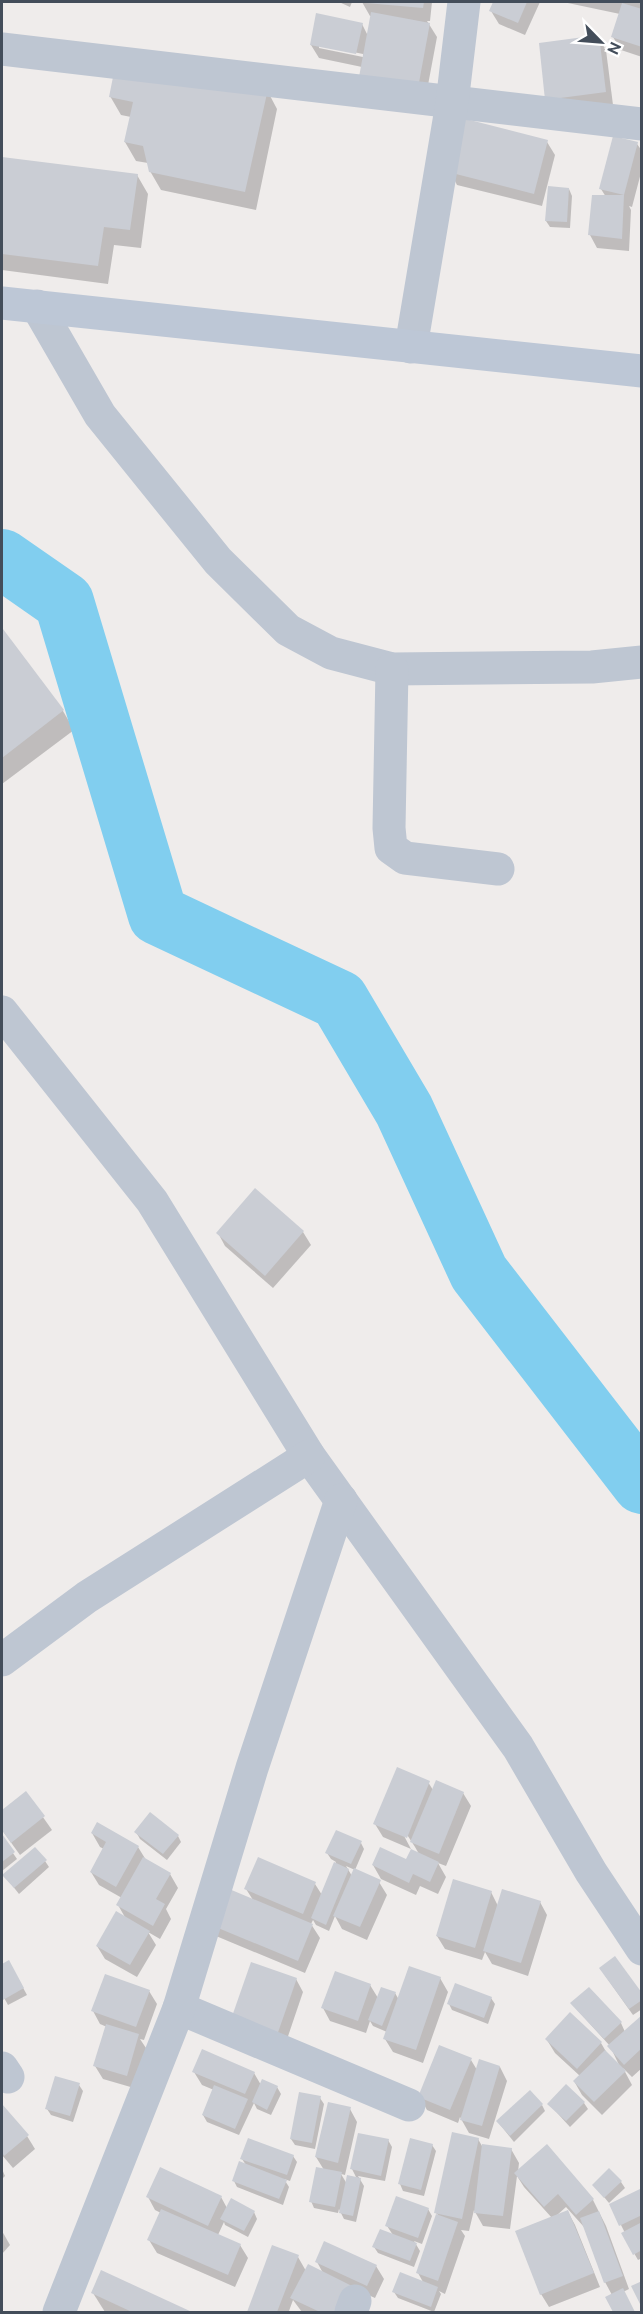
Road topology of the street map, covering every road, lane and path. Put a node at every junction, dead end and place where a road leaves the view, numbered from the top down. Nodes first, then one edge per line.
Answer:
1 (464, 2) edge
2 (2, 49) edge
3 (452, 103) junction
4 (642, 124) edge
5 (2, 303) edge
6 (38, 306) junction
7 (411, 347) junction
8 (642, 371) edge
9 (642, 662) edge
10 (392, 669) junction
11 (498, 869) dead end
12 (2, 1012) edge
13 (309, 1456) junction
14 (341, 1500) junction
15 (2, 1660) edge
16 (642, 1949) edge
17 (179, 2007) junction
18 (409, 2104) dead end
19 (58, 2313) edge

1 - 3 street
2 - 3 street
3 - 4 street
3 - 7 street
5 - 6 main road
6 - 7 main road
6 - 10 street
7 - 8 main road
9 - 10 street
10 - 11 street
12 - 13 street
13 - 14 street
13 - 15 street
14 - 16 street
14 - 17 street
17 - 18 street
17 - 19 street

